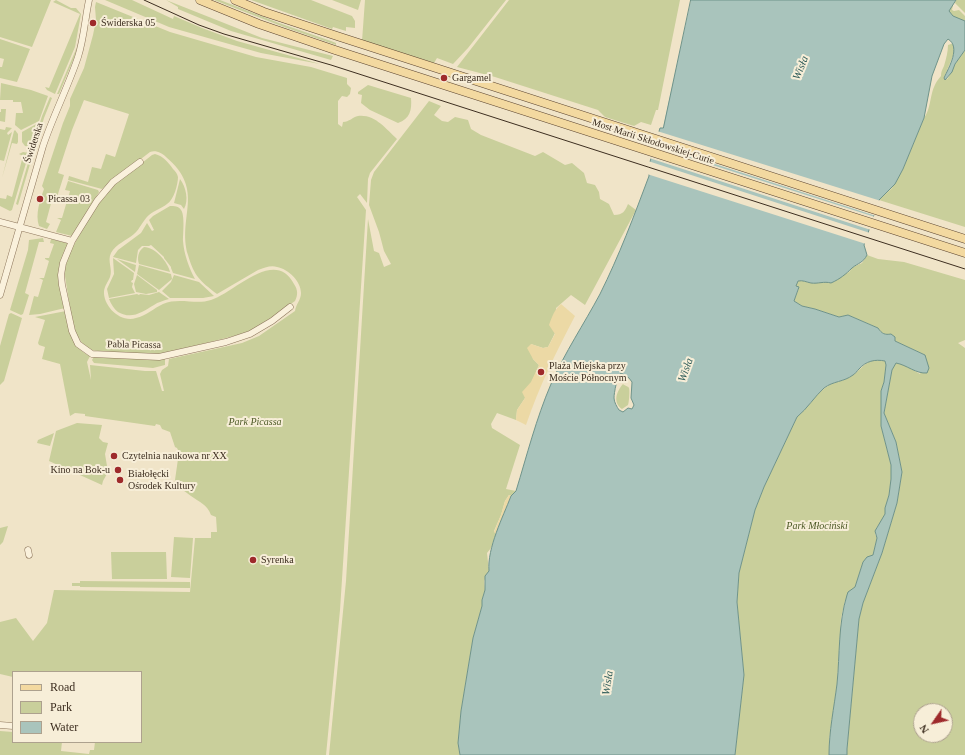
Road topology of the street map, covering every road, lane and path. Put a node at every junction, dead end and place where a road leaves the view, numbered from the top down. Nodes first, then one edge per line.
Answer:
1 (89, 0) edge
2 (200, 0) edge
3 (235, 0) edge
4 (140, 162) dead end
5 (0, 222) edge
6 (20, 227) junction
7 (965, 239) edge
8 (72, 241) junction
9 (965, 253) edge
10 (0, 295) edge
11 (290, 307) dead end
12 (0, 725) edge
13 (12, 726) edge

1 - 6 street, Świderska
2 - 9 main road, Most Marii Skłodowskiej-Curie
3 - 7 main road, Most Marii Skłodowskiej-Curie
4 - 8 street, Pabla Picassa
5 - 6 street
6 - 8 street
6 - 10 street, Świderska
8 - 11 street, Pabla Picassa
12 - 13 street

